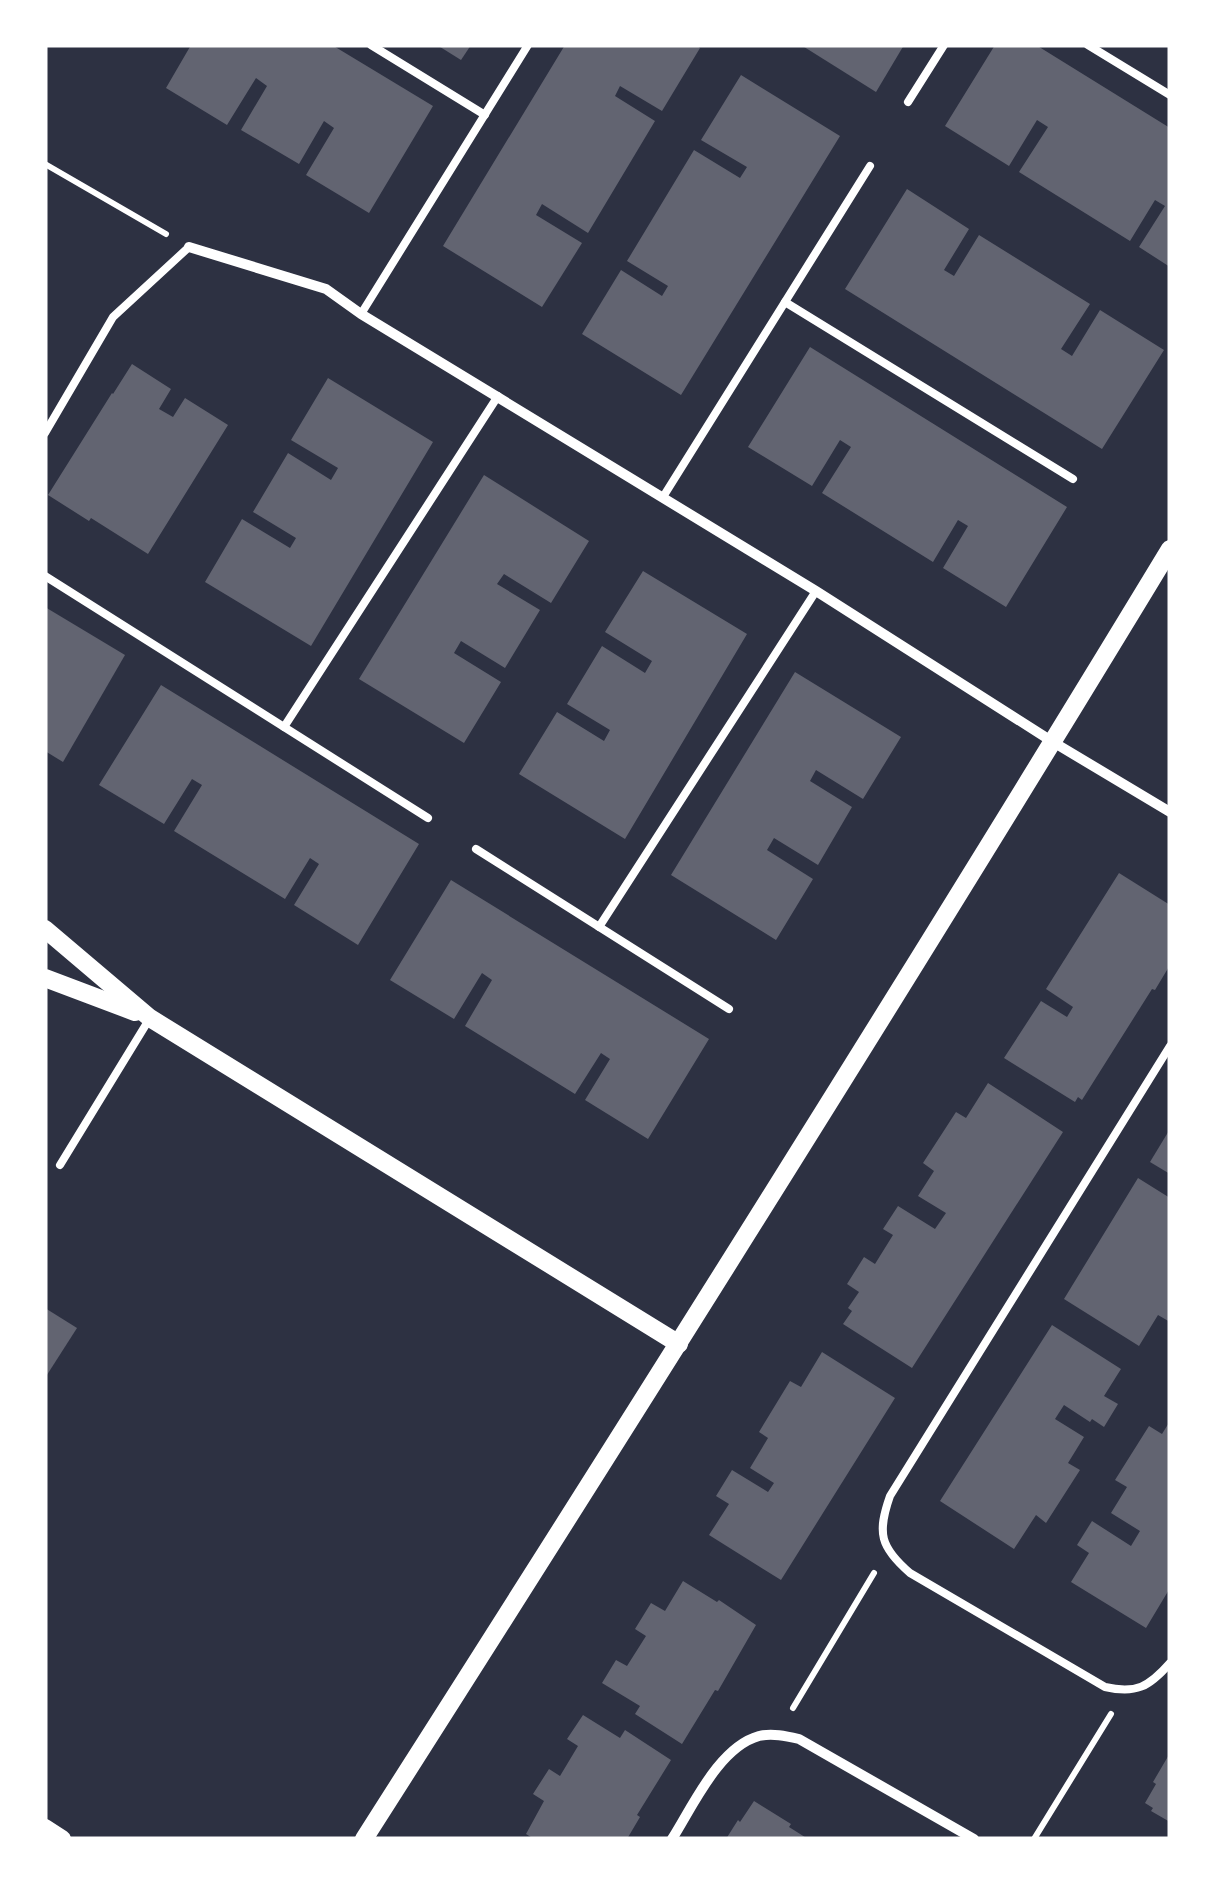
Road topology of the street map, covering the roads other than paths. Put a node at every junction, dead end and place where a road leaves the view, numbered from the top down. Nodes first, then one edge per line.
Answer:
1 (372, 45) edge
2 (528, 45) edge
3 (944, 45) edge
4 (1088, 45) edge
5 (1170, 96) edge
6 (908, 102) dead end
7 (484, 115) junction
8 (870, 166) dead end
9 (189, 247) joint
10 (785, 302) junction
11 (360, 314) junction
12 (498, 396) junction
13 (45, 432) edge
14 (1073, 479) dead end
15 (663, 497) junction
16 (1170, 549) edge
17 (45, 576) edge
18 (816, 591) junction
19 (284, 727) junction
20 (1053, 742) junction
21 (1170, 812) edge
22 (428, 818) dead end
23 (476, 849) dead end
24 (598, 926) junction
25 (45, 929) edge
26 (45, 978) edge
27 (729, 1009) dead end
28 (150, 1018) junction
29 (1170, 1046) edge
30 (60, 1165) dead end
31 (680, 1344) junction
32 (1170, 1663) edge
33 (45, 1828) edge
34 (62, 1839) edge
35 (364, 1839) edge
36 (672, 1839) edge
37 (974, 1839) edge

1 - 7 lane
2 - 7 lane
3 - 6 lane
4 - 5 lane
7 - 11 lane
8 - 10 lane
9 - 11 street
9 - 13 lane
10 - 14 lane
10 - 15 lane
11 - 12 street
12 - 15 street
12 - 19 lane
15 - 18 street
16 - 20 street
17 - 19 lane
18 - 20 street
18 - 24 lane
19 - 22 lane
20 - 21 street
20 - 31 street
23 - 24 lane
24 - 27 lane
25 - 28 street
26 - 28 street
28 - 30 lane
28 - 31 street
29 - 32 lane
31 - 35 street
33 - 34 street
36 - 37 street

